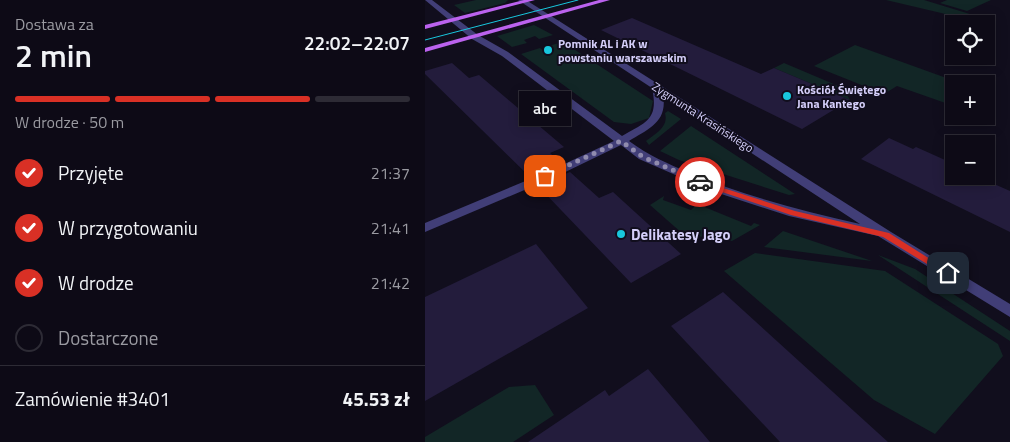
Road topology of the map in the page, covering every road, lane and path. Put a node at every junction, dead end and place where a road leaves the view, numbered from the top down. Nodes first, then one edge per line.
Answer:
1 (428, 0) edge
2 (607, 0) edge
3 (526, 1) edge
4 (547, 17) junction
5 (453, 20) junction
6 (425, 27) edge
7 (475, 36) junction
8 (425, 50) edge
9 (656, 87) junction
10 (621, 141) junction
11 (425, 228) edge
12 (886, 235) junction
13 (1010, 311) edge

1 - 5 street, Zygmunta Krasińskiego
2 - 4 main road
3 - 4 street, Zygmunta Krasińskiego
3 - 5 main road
4 - 7 main road
4 - 9 street, Zygmunta Krasińskiego
5 - 6 main road
5 - 7 street, Zygmunta Krasińskiego
7 - 8 main road
7 - 10 street, Zygmunta Krasińskiego
9 - 10 street
9 - 12 street, Zygmunta Krasińskiego
10 - 11 street
10 - 12 street, Zygmunta Krasińskiego
12 - 13 street, Zygmunta Krasińskiego

